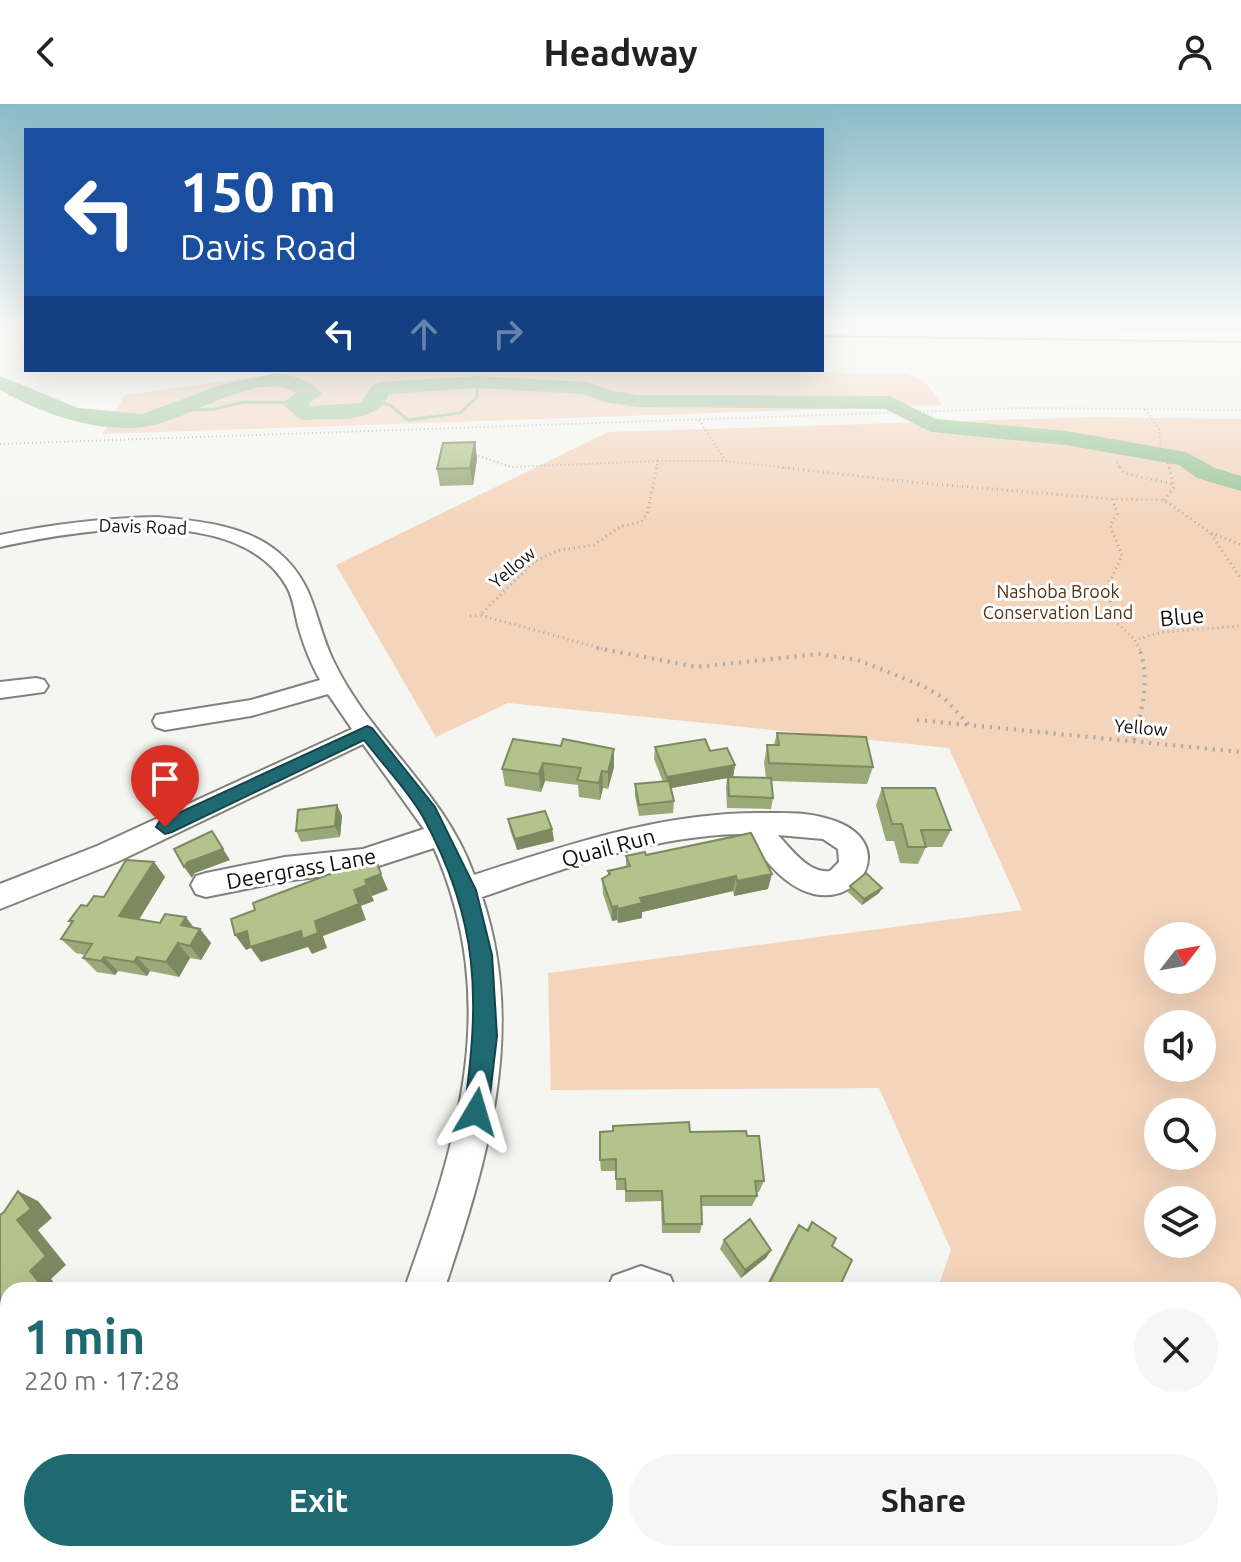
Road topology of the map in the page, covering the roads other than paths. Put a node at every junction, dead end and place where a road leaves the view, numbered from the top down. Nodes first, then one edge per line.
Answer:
1 (0, 541) edge
2 (333, 684) junction
3 (36, 686) dead end
4 (0, 690) edge
5 (165, 721) dead end
6 (367, 732) junction
7 (754, 824) dead end
8 (442, 834) junction
9 (206, 885) dead end
10 (467, 890) junction
11 (0, 897) edge
12 (427, 1282) edge

1 - 2 street, Davis Road
2 - 5 street
2 - 6 street, Davis Road
3 - 4 street
6 - 8 street, Davis Road
6 - 11 street
7 - 10 street, Quail Run
8 - 9 street, Deergrass Lane
8 - 10 street, Davis Road
10 - 12 street, Davis Road

